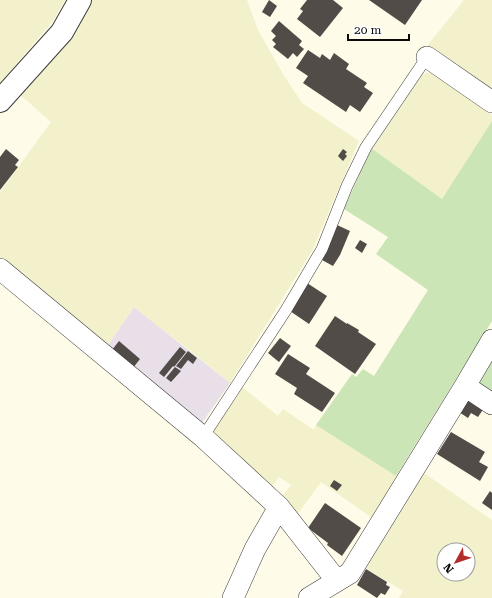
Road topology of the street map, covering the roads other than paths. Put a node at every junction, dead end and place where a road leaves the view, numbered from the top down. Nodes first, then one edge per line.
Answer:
1 (80, 0) edge
2 (427, 56) joint
3 (0, 101) edge
4 (492, 102) edge
5 (0, 269) edge
6 (492, 340) edge
7 (465, 386) junction
8 (492, 404) edge
9 (203, 437) junction
10 (279, 507) junction
11 (337, 580) junction
12 (233, 598) edge
13 (309, 598) edge

1 - 3 street
2 - 4 street
2 - 9 lane
5 - 9 street
6 - 7 street
7 - 8 street
7 - 11 street
9 - 10 street
10 - 11 street
10 - 12 street
11 - 13 street

